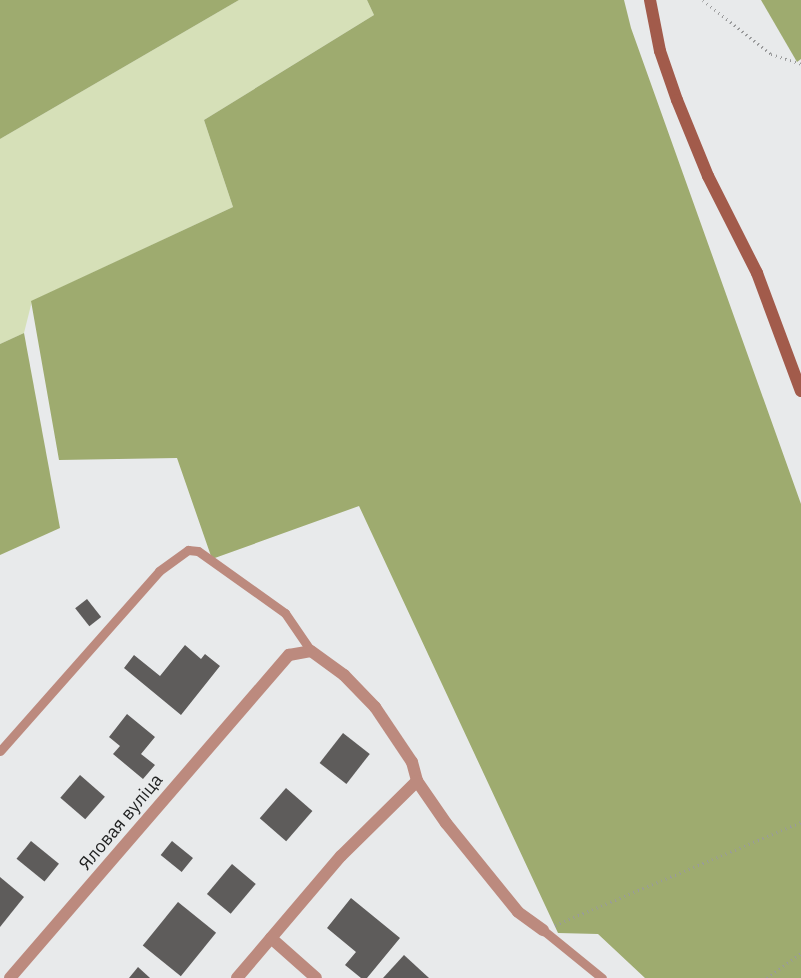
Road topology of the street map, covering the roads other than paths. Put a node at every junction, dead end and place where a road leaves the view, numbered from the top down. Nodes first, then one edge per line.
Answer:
1 (650, 0) edge
2 (801, 391) edge
3 (311, 651) junction
4 (0, 751) edge
5 (417, 781) junction
6 (543, 930) joint
7 (271, 938) junction
8 (10, 978) edge
9 (237, 978) edge
10 (316, 978) edge
11 (602, 978) edge

1 - 2 street
3 - 4 lane
3 - 5 street
3 - 8 street, Яловая вуліца
5 - 6 street
5 - 7 street
6 - 11 lane
7 - 9 street
7 - 10 street

